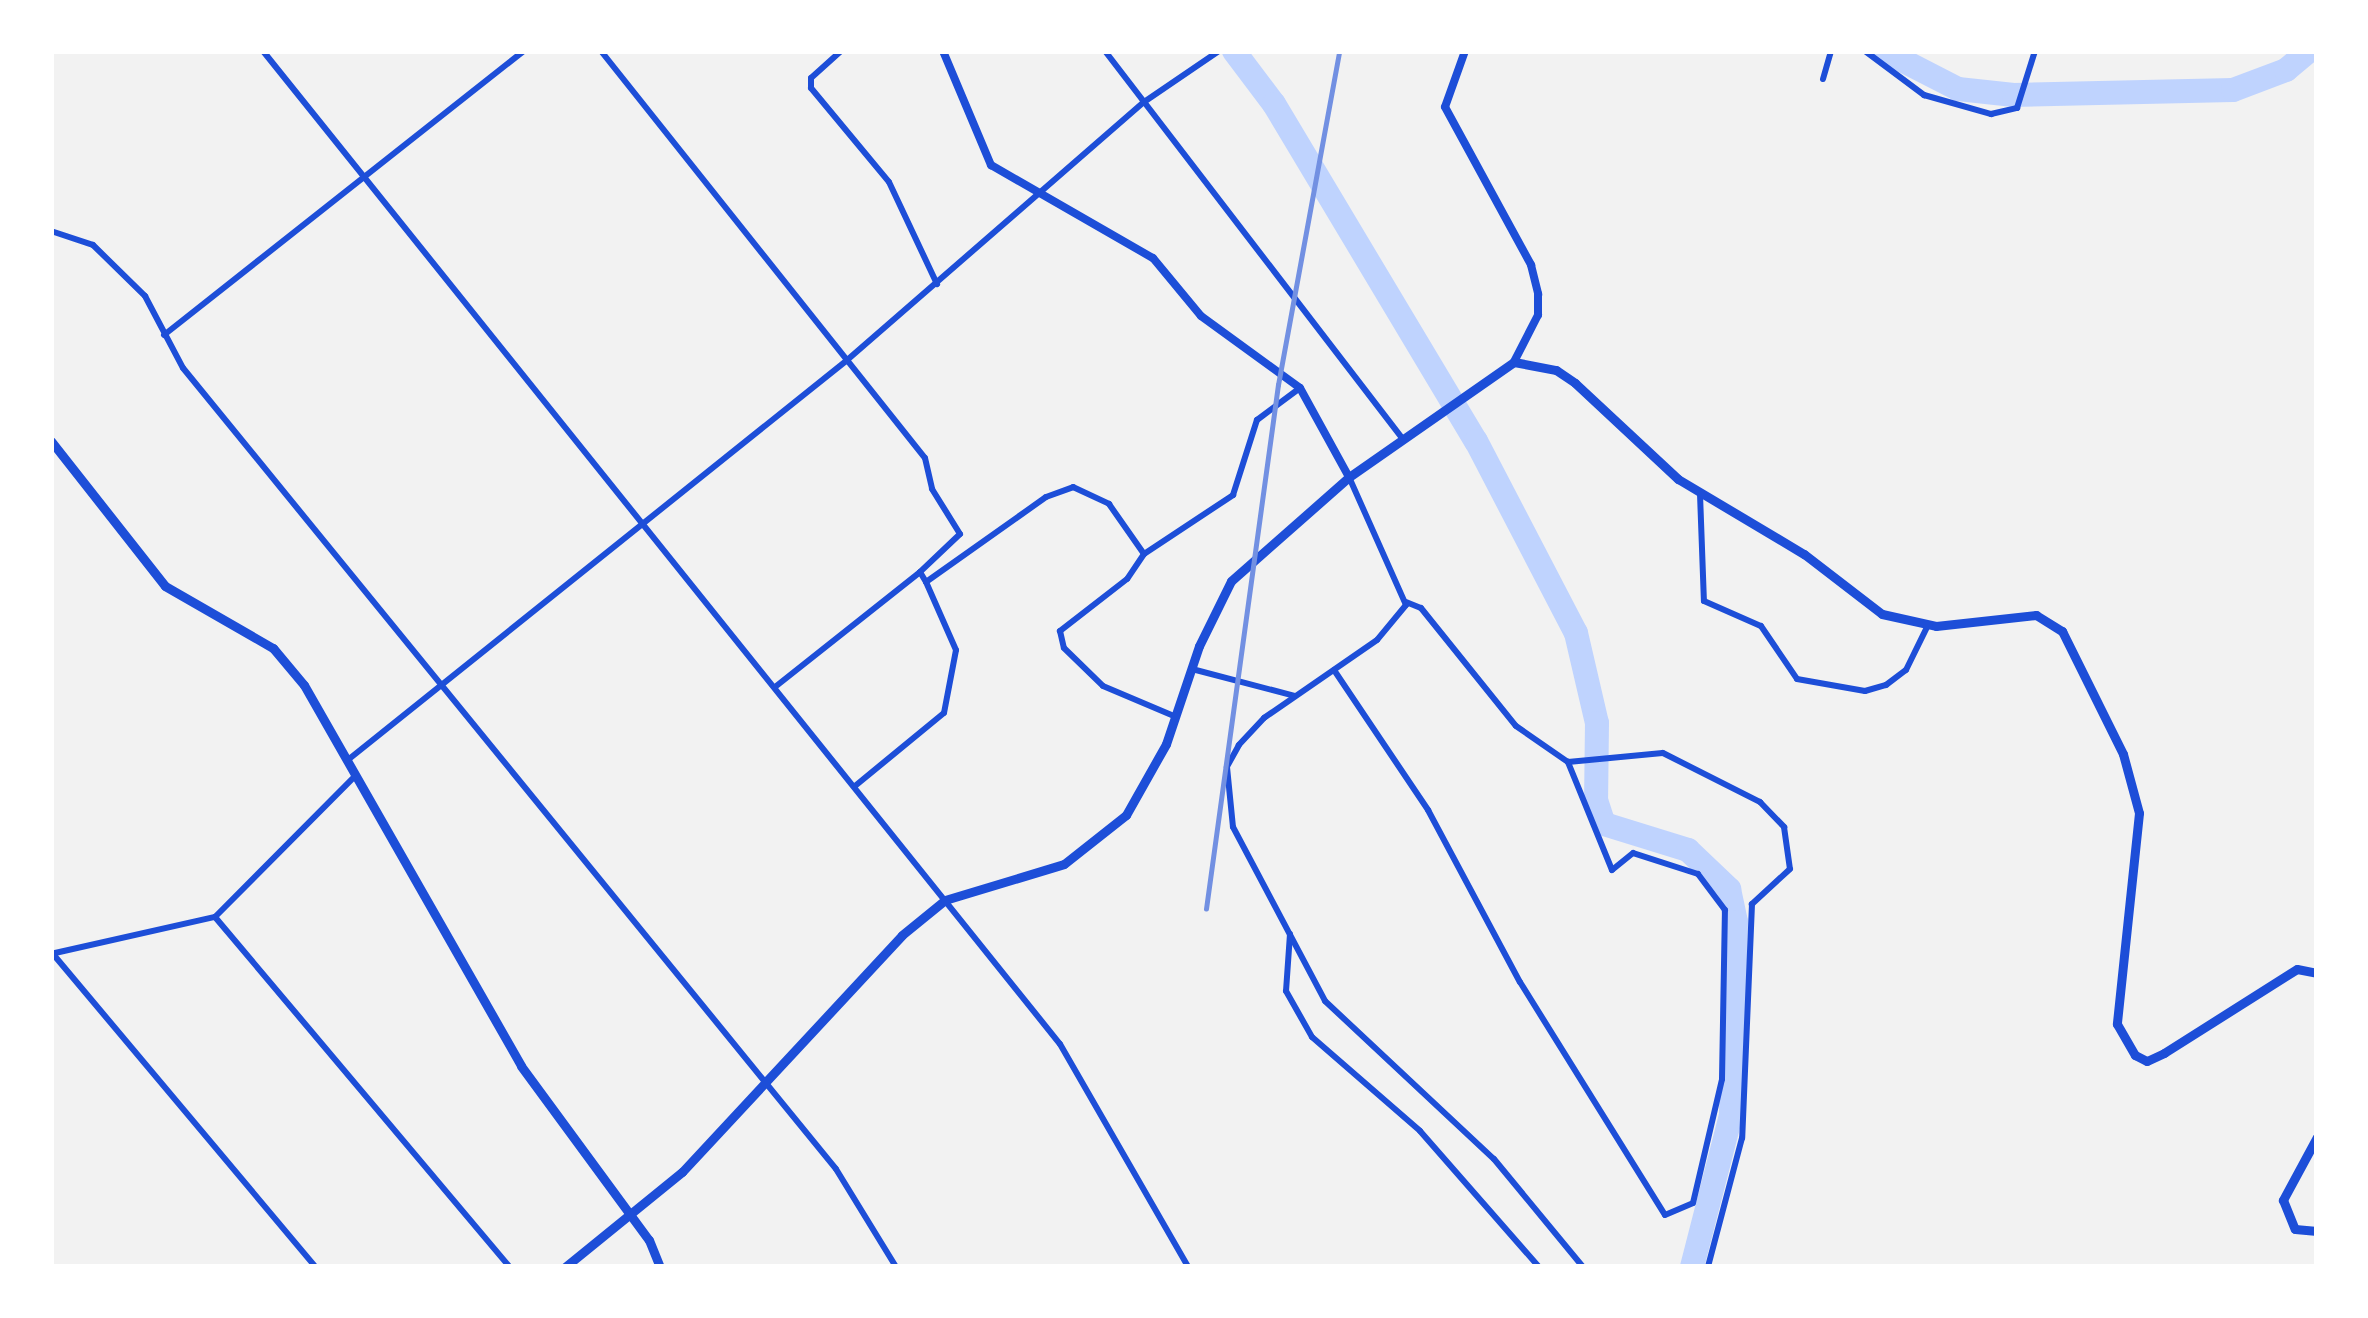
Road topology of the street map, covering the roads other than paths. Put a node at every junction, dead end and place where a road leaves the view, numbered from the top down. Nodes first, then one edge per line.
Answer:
1 (263, 51) edge
2 (524, 51) edge
3 (601, 51) edge
4 (841, 51) edge
5 (943, 51) edge
6 (1105, 51) edge
7 (1466, 51) edge
8 (1832, 51) edge
9 (1865, 51) edge
10 (2035, 51) edge
11 (1217, 52) edge
12 (1823, 79) dead end
13 (1144, 102) junction
14 (366, 179) junction
15 (1034, 196) junction
16 (51, 231) edge
17 (937, 284) junction
18 (163, 335) junction
19 (846, 361) junction
20 (1514, 362) junction
21 (1300, 388) junction
22 (1403, 439) junction
23 (51, 441) edge
24 (1349, 477) junction
25 (1700, 494) junction
26 (643, 523) junction
27 (1144, 554) junction
28 (920, 572) junction
29 (926, 583) junction
30 (1406, 602) junction
31 (1928, 625) junction
32 (1192, 669) junction
33 (1334, 670) junction
34 (447, 683) junction
35 (775, 687) junction
36 (1295, 696) junction
37 (1176, 716) junction
38 (350, 759) junction
39 (1568, 762) junction
40 (357, 773) junction
41 (854, 787) junction
42 (945, 900) junction
43 (215, 917) junction
44 (1291, 933) junction
45 (52, 954) edge
46 (2317, 973) edge
47 (764, 1082) junction
48 (2317, 1137) edge
49 (632, 1217) junction
50 (2317, 1231) edge
51 (316, 1267) edge
52 (510, 1267) edge
53 (565, 1267) edge
54 (660, 1267) edge
55 (896, 1267) edge
56 (1189, 1267) edge
57 (1539, 1267) edge
58 (1583, 1267) edge
59 (1708, 1267) edge

1 - 14 street
2 - 14 street
3 - 19 street
4 - 17 street
5 - 15 street
6 - 13 street
7 - 20 street
8 - 12 street
9 - 10 street
11 - 13 street
13 - 15 street
13 - 22 street
14 - 18 street
14 - 26 street
15 - 17 street
15 - 21 street
16 - 18 street
17 - 19 street
18 - 34 street
19 - 26 street
19 - 28 street
20 - 22 main road
20 - 25 main road
21 - 24 street
21 - 27 street
22 - 24 main road
23 - 38 main road
24 - 30 street
24 - 32 main road
25 - 31 main road
25 - 31 street
26 - 34 street
26 - 35 street
27 - 29 street
27 - 37 street
28 - 29 street
28 - 35 street
29 - 41 street
30 - 33 street
30 - 39 street
31 - 46 main road
32 - 36 street
32 - 37 main road
33 - 36 street
33 - 39 street
34 - 38 street
34 - 47 street
35 - 41 street
36 - 44 street
37 - 42 main road
38 - 40 main road
39 - 59 street
40 - 43 street
40 - 49 main road
41 - 42 street
42 - 47 main road
42 - 56 street
43 - 45 street
43 - 52 street
44 - 57 street
44 - 58 street
45 - 51 street
47 - 49 main road
47 - 55 street
48 - 50 main road
49 - 53 main road
49 - 54 main road

